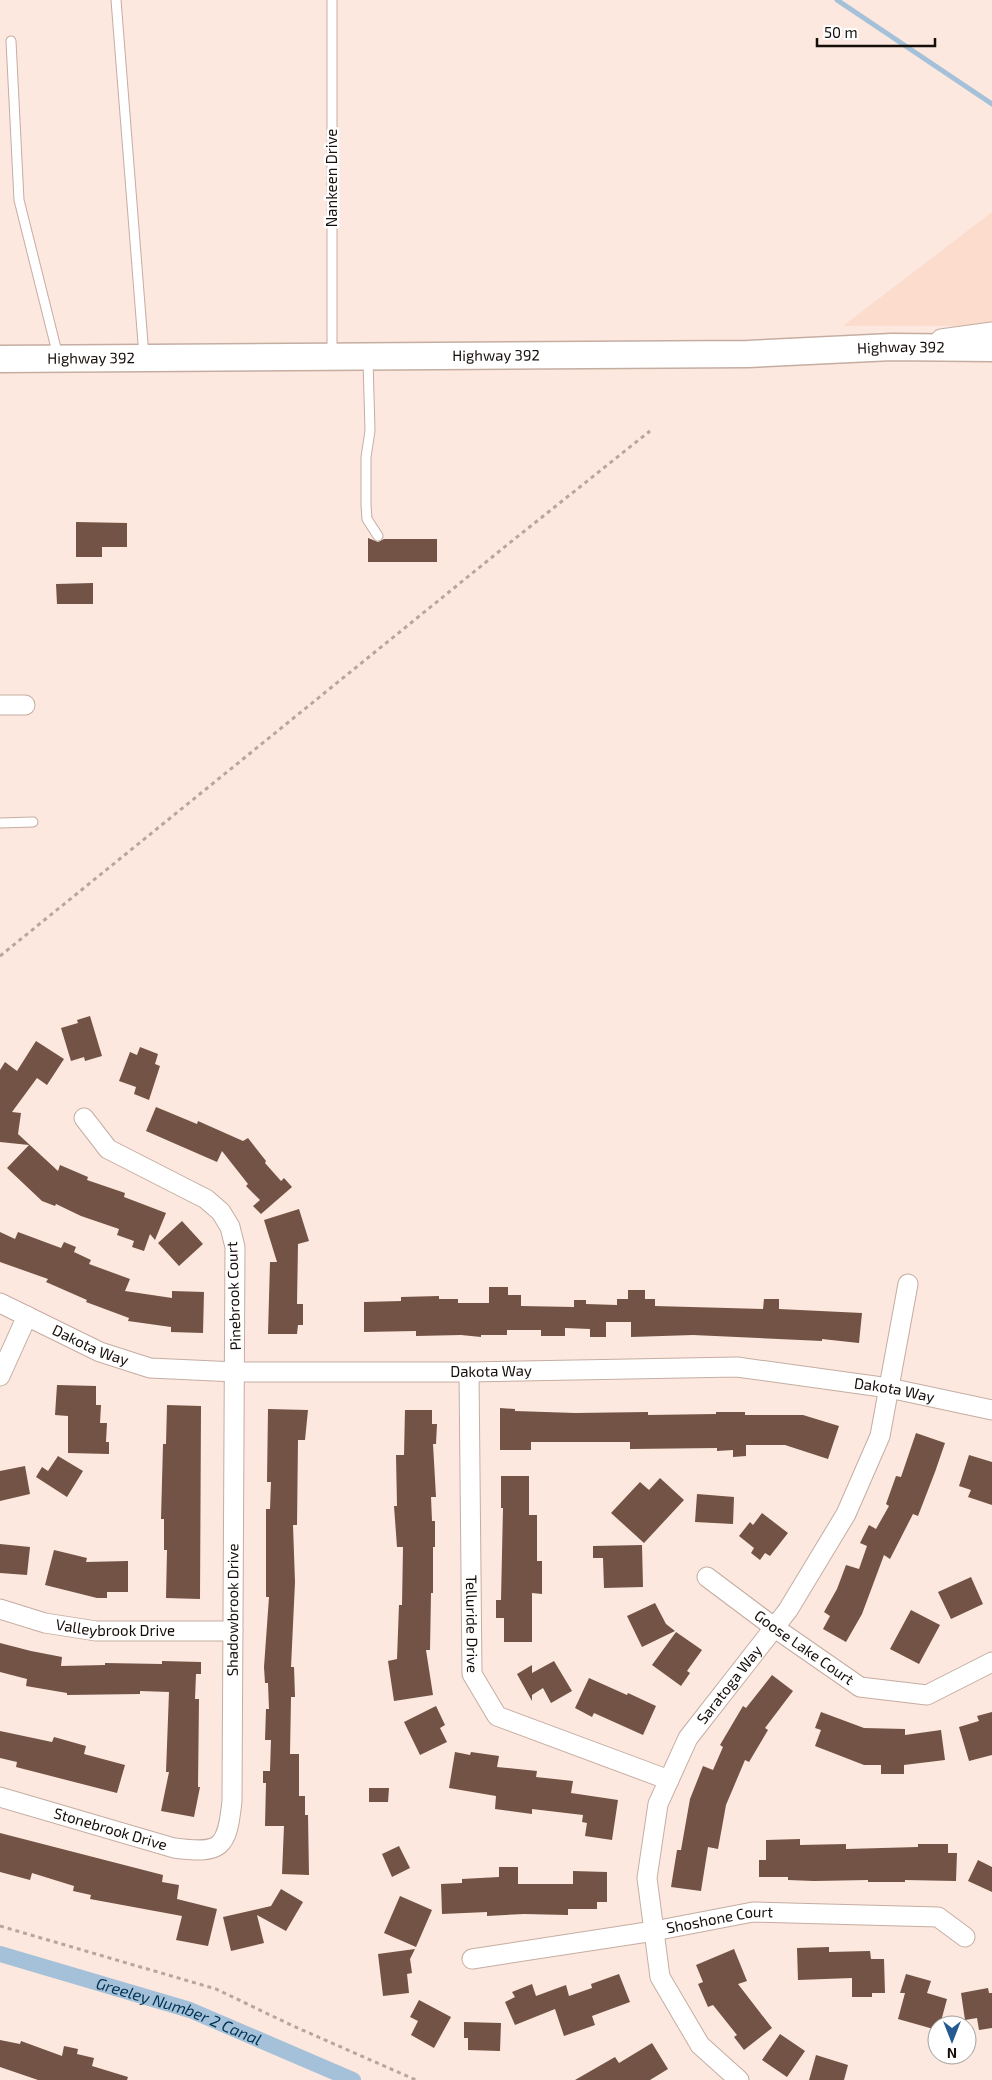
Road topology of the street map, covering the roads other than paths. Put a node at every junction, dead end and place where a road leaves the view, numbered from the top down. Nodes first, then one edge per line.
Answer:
1 (116, 0) edge
2 (332, 0) edge
3 (11, 41) dead end
4 (992, 332) edge
5 (892, 347) junction
6 (992, 348) edge
7 (332, 356) junction
8 (368, 356) junction
9 (59, 358) junction
10 (144, 358) junction
11 (0, 359) edge
12 (378, 536) dead end
13 (0, 705) edge
14 (26, 705) dead end
15 (0, 822) edge
16 (33, 822) dead end
17 (84, 1118) dead end
18 (908, 1284) dead end
19 (0, 1303) edge
20 (27, 1316) junction
21 (236, 1372) junction
22 (469, 1372) junction
23 (0, 1376) edge
24 (889, 1388) junction
25 (992, 1410) edge
26 (707, 1577) dead end
27 (0, 1609) edge
28 (774, 1628) junction
29 (233, 1631) junction
30 (992, 1662) edge
31 (669, 1780) junction
32 (0, 1797) edge
33 (220, 1845) joint
34 (654, 1931) junction
35 (965, 1937) dead end
36 (472, 1959) dead end
37 (729, 2077) edge

1 - 10 lane
2 - 7 lane, Nankeen Drive
3 - 9 lane
4 - 5 street
5 - 6 main road, Highway 392
5 - 8 main road, Highway 392
7 - 8 main road, Highway 392
7 - 10 main road, Highway 392
8 - 12 lane
9 - 10 main road, Highway 392
9 - 11 main road, Highway 392
13 - 14 street
15 - 16 lane
17 - 21 street, Pinebrook Court
18 - 24 street, Saratoga Way
19 - 20 street, Dakota Way
20 - 21 street, Dakota Way
20 - 23 street
21 - 22 street, Dakota Way
21 - 29 street, Shadowbrook Drive
22 - 24 street, Dakota Way
22 - 31 street, Telluride Drive
24 - 25 street, Dakota Way
24 - 28 street, Saratoga Way
26 - 28 street, Goose Lake Court
27 - 29 street, Valleybrook Drive
28 - 30 street, Goose Lake Court
28 - 31 street, Saratoga Way
29 - 33 street, Shadowbrook Drive
31 - 34 street, Saratoga Way
32 - 33 street, Stonebrook Drive
34 - 35 street, Shoshone Court
34 - 36 street, Shoshone Court
34 - 37 street, Saratoga Way

